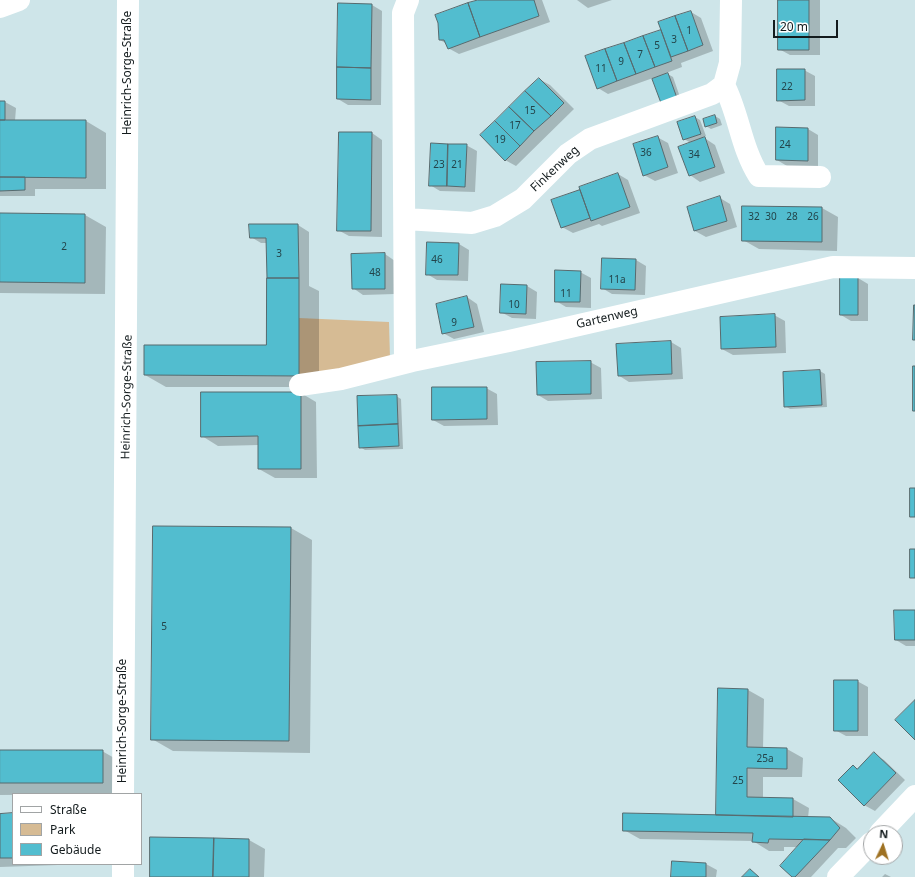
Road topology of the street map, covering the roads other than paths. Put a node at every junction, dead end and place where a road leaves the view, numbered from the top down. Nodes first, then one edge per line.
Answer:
1 (19, 0) edge
2 (128, 0) edge
3 (408, 0) edge
4 (731, 0) edge
5 (0, 7) edge
6 (724, 85) junction
7 (820, 177) dead end
8 (405, 219) junction
9 (915, 268) edge
10 (406, 362) junction
11 (300, 385) dead end
12 (123, 793) edge
13 (915, 796) edge
14 (888, 825) edge
15 (863, 850) edge
16 (123, 865) edge
17 (123, 877) edge
18 (838, 877) edge

1 - 5 street
2 - 12 street, Heinrich-Sorge-Straße
3 - 8 street
4 - 6 street
6 - 7 street
6 - 8 street, Finkenweg
8 - 10 street
9 - 10 street, Gartenweg
10 - 11 street, Gartenweg
13 - 14 street
15 - 18 street
16 - 17 street

